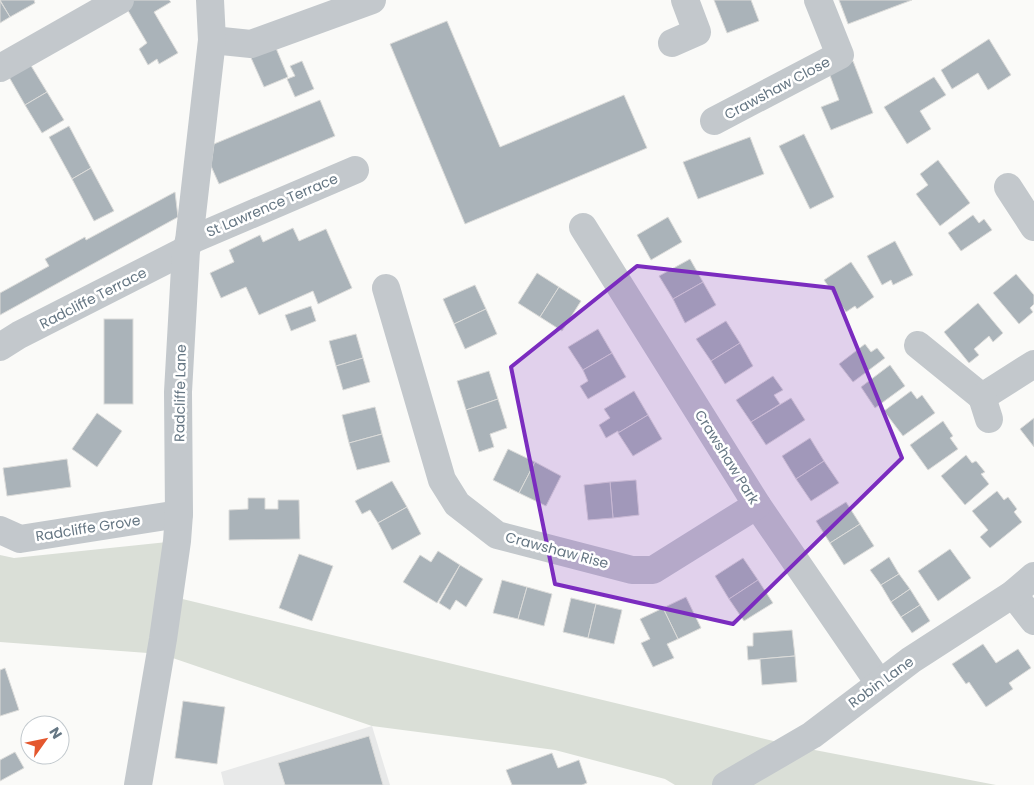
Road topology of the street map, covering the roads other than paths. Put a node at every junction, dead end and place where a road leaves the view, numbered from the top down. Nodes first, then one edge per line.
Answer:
1 (120, 0) edge
2 (210, 0) edge
3 (372, 0) edge
4 (685, 0) edge
5 (818, 0) edge
6 (212, 40) junction
7 (672, 43) dead end
8 (0, 68) edge
9 (714, 121) dead end
10 (355, 170) dead end
11 (1008, 187) dead end
12 (583, 227) dead end
13 (1034, 227) edge
14 (187, 246) junction
15 (386, 288) dead end
16 (918, 345) dead end
17 (0, 347) edge
18 (1034, 364) edge
19 (757, 505) junction
20 (179, 514) junction
21 (7, 535) edge
22 (1034, 576) edge
23 (1013, 594) junction
24 (1034, 621) edge
25 (878, 683) junction
26 (138, 785) edge
27 (726, 785) edge

1 - 8 street
2 - 6 street, Radcliffe Lane
3 - 6 street
4 - 7 street
5 - 9 street, Crawshaw Close
6 - 14 street, Radcliffe Lane
10 - 14 street, St Lawrence Terrace
11 - 13 street
12 - 19 street, Crawshaw Park
14 - 17 street, Radcliffe Terrace
14 - 20 street, Radcliffe Lane
15 - 19 street, Crawshaw Rise
16 - 18 street
19 - 25 street, Crawshaw Park
20 - 21 street, Radcliffe Grove
20 - 26 street, Radcliffe Lane
22 - 23 street, Robin Lane
23 - 24 street
23 - 25 street, Robin Lane
25 - 27 street, Robin Lane

